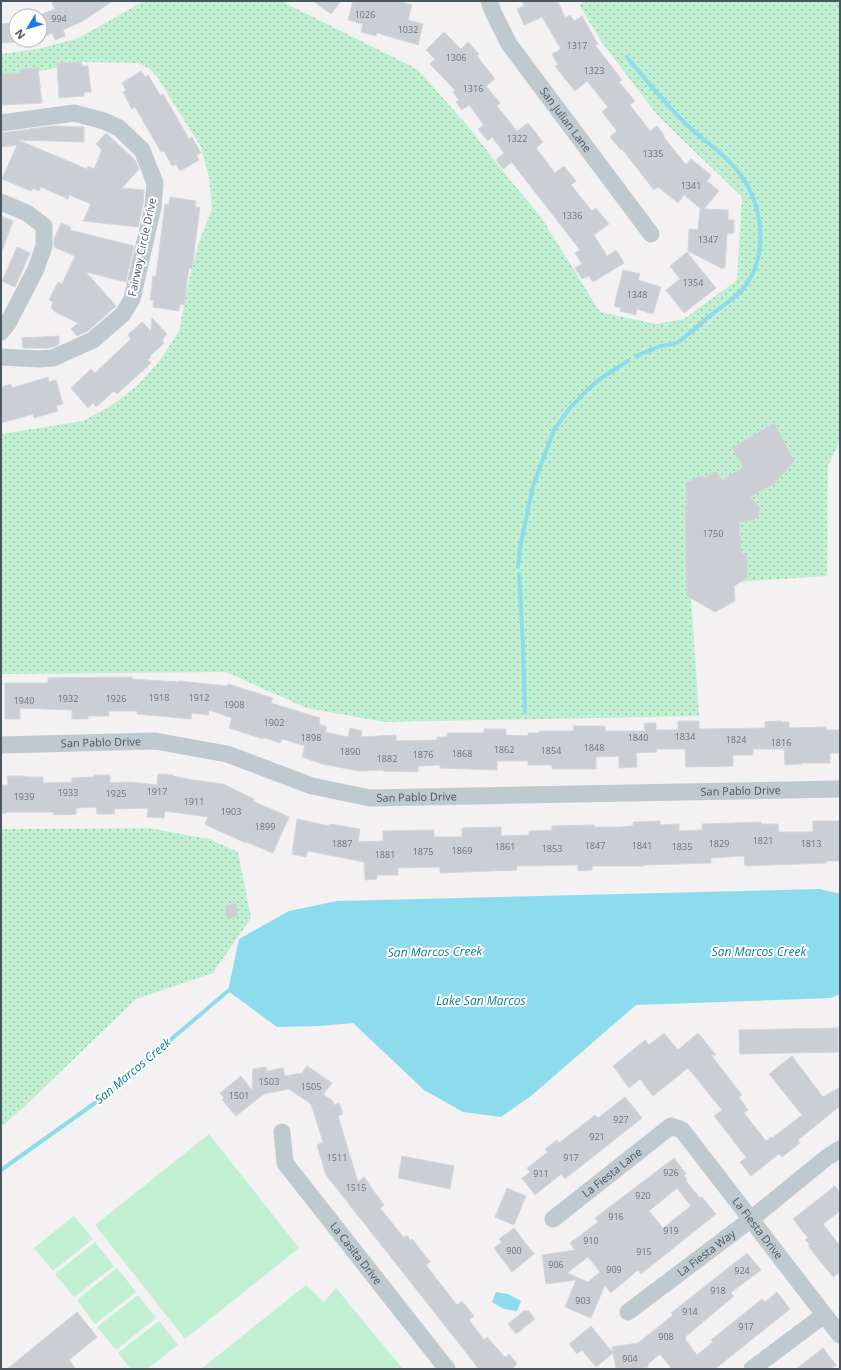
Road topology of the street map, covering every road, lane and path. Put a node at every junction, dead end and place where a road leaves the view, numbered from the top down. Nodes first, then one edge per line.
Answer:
1 (489, 1) edge
2 (1, 123) edge
3 (1, 202) edge
4 (651, 234) dead end
5 (1, 332) edge
6 (1, 357) edge
7 (1, 745) edge
8 (840, 789) edge
9 (671, 1126) joint
10 (282, 1132) dead end
11 (840, 1149) edge
12 (553, 1219) dead end
13 (750, 1220) junction
14 (628, 1312) dead end
15 (824, 1315) junction
16 (840, 1335) edge
17 (447, 1369) edge
18 (752, 1369) edge

1 - 4 street, San Julian Lane
2 - 6 street, Fairway Circle Drive
3 - 5 street
7 - 8 street, San Pablo Drive
9 - 12 street, La Fiesta Lane
9 - 13 street, La Fiesta Drive
10 - 17 street, La Casita Drive
11 - 13 street, La Fiesta Way
13 - 14 street, La Fiesta Way
13 - 15 street, La Fiesta Drive
15 - 16 street, La Fiesta Drive
15 - 18 street

